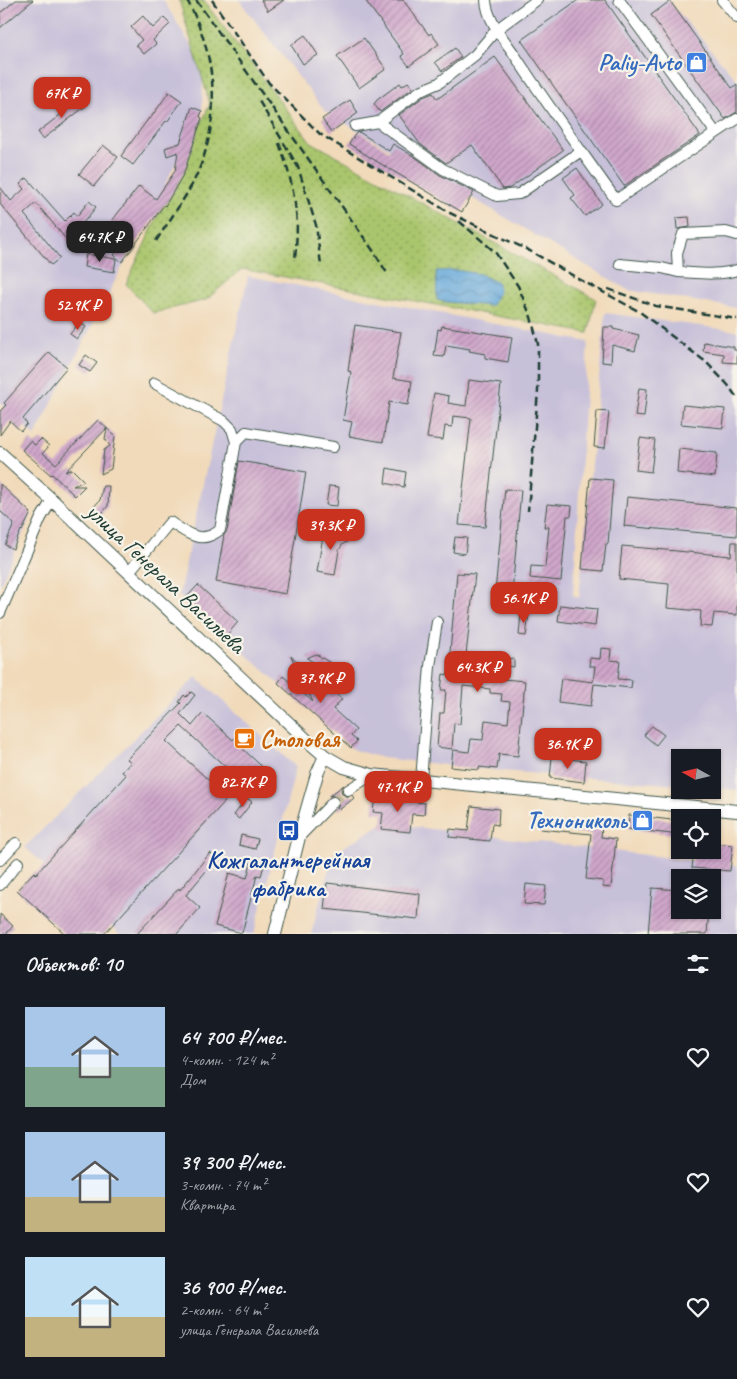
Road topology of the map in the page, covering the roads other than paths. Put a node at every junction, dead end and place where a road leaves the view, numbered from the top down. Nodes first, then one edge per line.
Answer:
1 (486, 0) edge
2 (537, 0) edge
3 (619, 0) edge
4 (722, 0) edge
5 (737, 18) edge
6 (497, 29) junction
7 (737, 119) edge
8 (378, 122) junction
9 (355, 126) dead end
10 (716, 133) junction
11 (581, 151) junction
12 (737, 235) edge
13 (620, 264) dead end
14 (737, 270) edge
15 (678, 272) junction
16 (154, 383) dead end
17 (236, 442) junction
18 (333, 447) dead end
19 (0, 453) edge
20 (52, 500) junction
21 (129, 572) junction
22 (0, 613) edge
23 (437, 622) dead end
24 (325, 756) junction
25 (372, 775) junction
26 (421, 780) junction
27 (348, 790) tunnel mouth
28 (333, 802) tunnel mouth
29 (737, 811) edge
30 (299, 837) junction
31 (16, 843) dead end
32 (0, 860) edge
33 (18, 863) dead end
34 (0, 885) edge
35 (275, 934) edge

1 - 6 street
2 - 6 street
3 - 10 street
4 - 5 street
6 - 8 street
6 - 11 street
7 - 10 street
8 - 9 street
8 - 11 street
10 - 11 street
12 - 15 street
13 - 15 street
14 - 15 street
16 - 17 street
17 - 18 street
17 - 21 street
19 - 20 main road, улица Генерала Васильева
20 - 21 main road, улица Генерала Васильева
20 - 22 street
21 - 24 main road, улица Генерала Васильева
23 - 26 street
24 - 25 main road, улица Генерала Васильева
24 - 30 main road
25 - 26 main road, улица Генерала Васильева
25 - 27 street
26 - 29 main road, улица Генерала Васильева
28 - 30 street
30 - 35 main road
31 - 32 street
33 - 34 street

